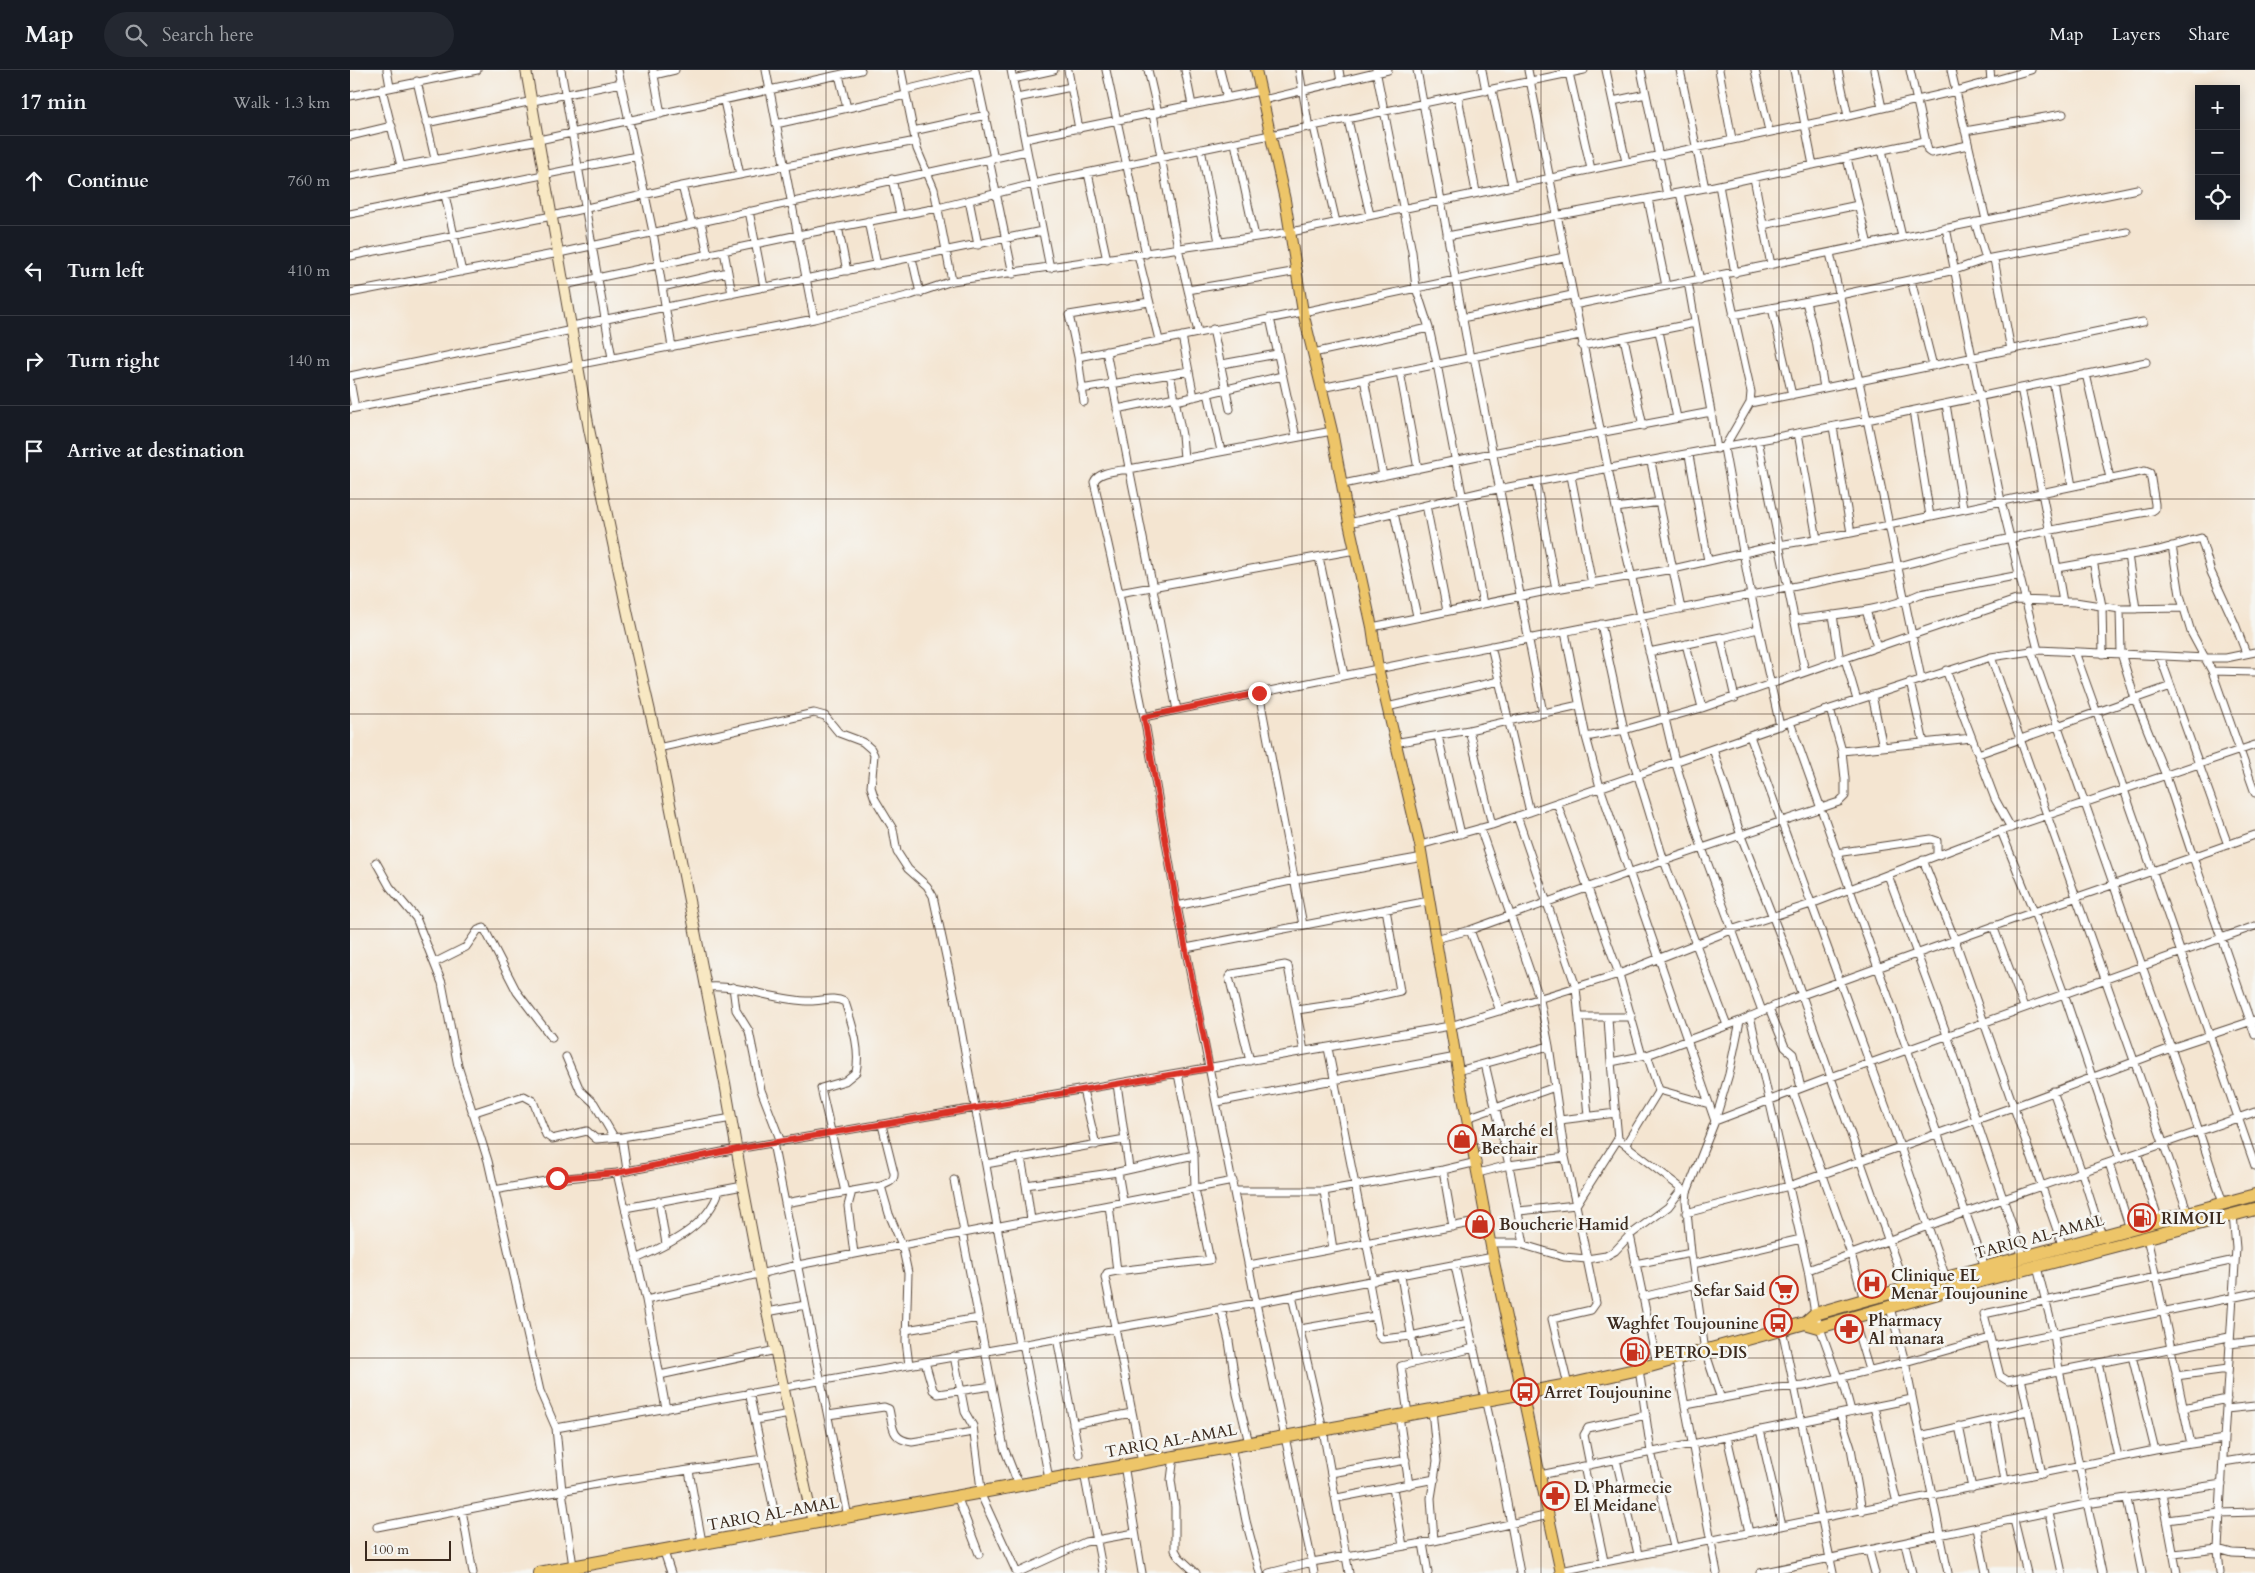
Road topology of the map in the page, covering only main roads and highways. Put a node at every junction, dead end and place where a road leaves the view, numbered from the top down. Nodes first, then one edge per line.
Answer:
1 (1256, 70) edge
2 (2255, 1195) edge
3 (2255, 1209) edge
4 (1805, 1323) junction
5 (1522, 1393) junction
6 (1561, 1572) edge
7 (541, 1573) edge

1 - 5 main road
2 - 4 highway, TARIQ AL-AMAL
3 - 4 highway, TARIQ AL-AMAL
4 - 5 highway, TARIQ AL-AMAL
5 - 6 main road
5 - 7 highway, TARIQ AL-AMAL

